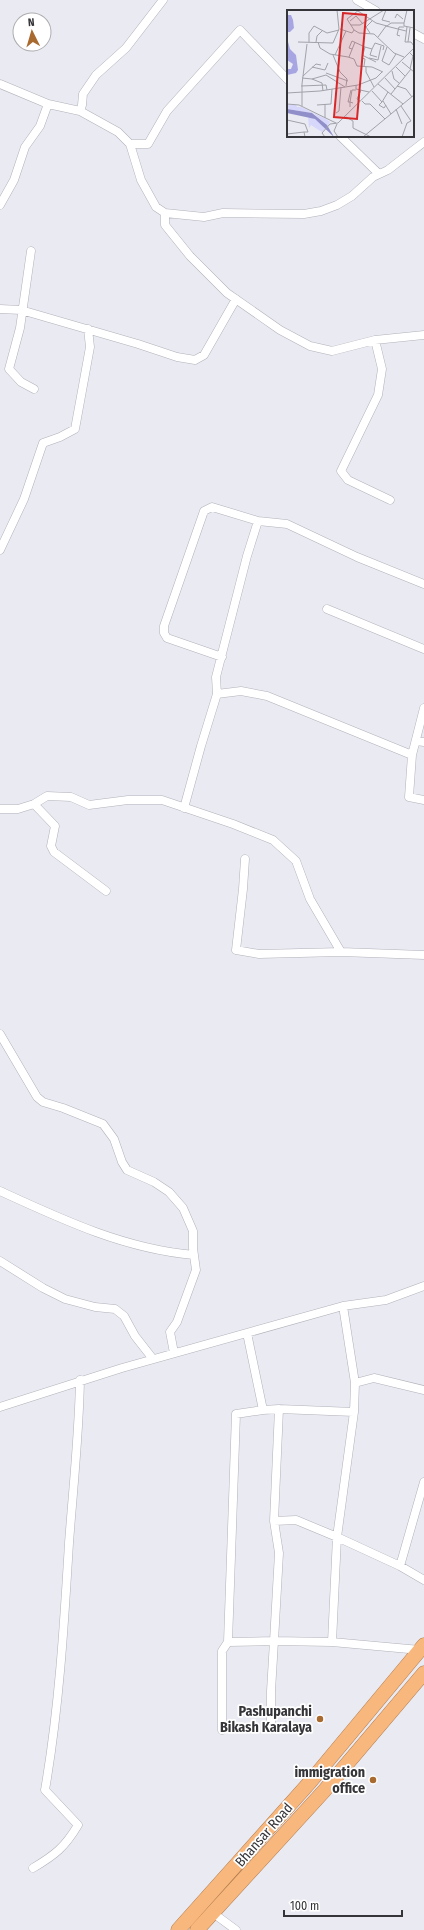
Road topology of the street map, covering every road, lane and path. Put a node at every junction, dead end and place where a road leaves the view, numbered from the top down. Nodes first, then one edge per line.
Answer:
1 (163, 0) edge
2 (357, 0) edge
3 (374, 10) edge
4 (287, 79) edge
5 (0, 84) edge
6 (48, 104) junction
7 (80, 111) junction
8 (341, 137) edge
9 (424, 142) edge
10 (130, 144) junction
11 (379, 174) junction
12 (0, 205) edge
13 (165, 213) junction
14 (31, 251) dead end
15 (236, 299) junction
16 (0, 309) edge
17 (21, 310) junction
18 (88, 329) junction
19 (424, 335) edge
20 (375, 340) junction
21 (34, 389) dead end
22 (390, 500) dead end
23 (258, 521) junction
24 (0, 550) edge
25 (424, 584) edge
26 (327, 609) dead end
27 (424, 649) edge
28 (222, 657) junction
29 (217, 694) junction
30 (424, 708) edge
31 (420, 741) edge
32 (412, 755) junction
33 (424, 800) edge
34 (34, 804) junction
35 (184, 808) junction
36 (0, 809) edge
37 (245, 859) dead end
38 (106, 891) dead end
39 (341, 952) junction
40 (424, 955) edge
41 (0, 1034) edge
42 (0, 1191) edge
43 (194, 1256) junction
44 (0, 1262) edge
45 (424, 1286) edge
46 (344, 1306) junction
47 (247, 1333) junction
48 (174, 1353) junction
49 (153, 1360) junction
50 (80, 1380) junction
51 (355, 1383) junction
52 (424, 1390) edge
53 (0, 1407) edge
54 (278, 1409) junction
55 (263, 1410) junction
56 (354, 1412) junction
57 (424, 1482) edge
58 (274, 1521) junction
59 (337, 1537) junction
60 (400, 1566) junction
61 (424, 1580) edge
62 (274, 1641) junction
63 (228, 1642) junction
64 (332, 1642) junction
65 (422, 1648) edge
66 (424, 1673) edge
67 (271, 1729) dead end
68 (222, 1730) dead end
69 (33, 1868) dead end
70 (213, 1913) junction
71 (178, 1930) edge
72 (197, 1930) edge
73 (236, 1930) edge

1 - 7 street
2 - 3 street
4 - 10 street
5 - 6 street
6 - 7 street
6 - 12 street
7 - 10 street
8 - 11 street
9 - 11 street
10 - 13 street
11 - 13 street
13 - 15 street
14 - 17 street
15 - 18 street
15 - 20 street
16 - 17 street
17 - 18 street
17 - 21 street
18 - 24 street
19 - 20 street
20 - 22 street
23 - 25 street
23 - 28 street
23 - 28 street
26 - 27 street
28 - 29 street
29 - 32 street
29 - 35 street
30 - 31 street
31 - 32 street
32 - 33 street
34 - 35 street
34 - 36 street
34 - 38 street
35 - 39 street
37 - 39 street
39 - 40 street
41 - 43 street
42 - 43 street
43 - 48 street
44 - 49 street
45 - 46 street
46 - 47 street
46 - 51 street
47 - 48 street
47 - 55 street
48 - 49 street
49 - 50 street
50 - 53 street
50 - 69 street
51 - 52 street
51 - 56 street
54 - 55 street
54 - 56 street
54 - 58 street
55 - 63 street
56 - 59 street
57 - 60 street
58 - 59 street
58 - 62 street
59 - 60 street
59 - 64 street
60 - 61 street
62 - 63 street
62 - 64 street
62 - 67 street
63 - 68 street
64 - 65 street
65 - 71 highway, Bhansar Road
66 - 70 highway, Bhansar Road
70 - 72 highway, Bhansar Road
70 - 73 street

